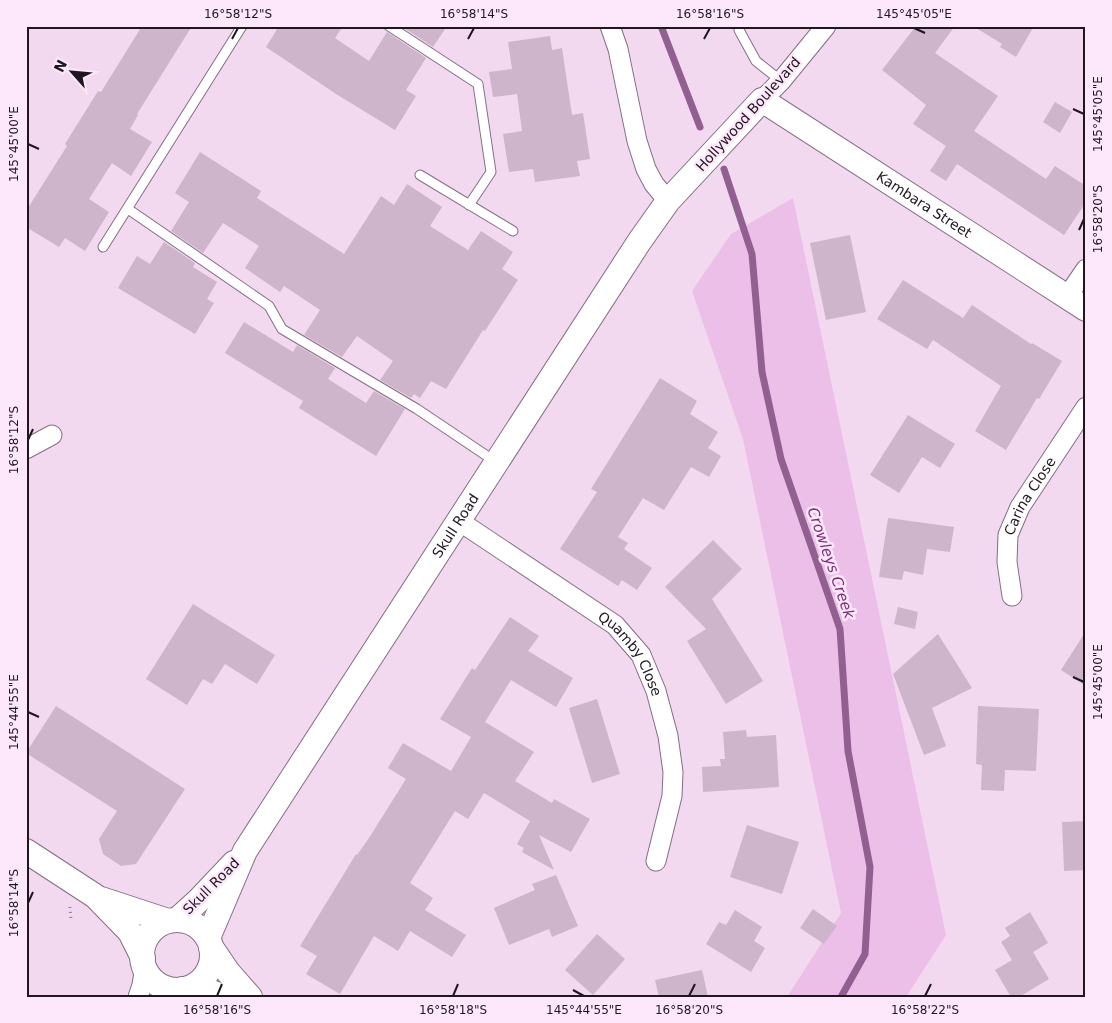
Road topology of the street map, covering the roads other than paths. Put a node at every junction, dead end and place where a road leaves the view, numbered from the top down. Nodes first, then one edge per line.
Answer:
1 (242, 26) edge
2 (388, 26) edge
3 (610, 26) edge
4 (826, 26) edge
5 (739, 30) dead end
6 (781, 81) junction
7 (762, 100) junction
8 (420, 175) dead end
9 (668, 201) junction
10 (469, 205) junction
11 (128, 209) junction
12 (513, 231) dead end
13 (103, 246) dead end
14 (1086, 269) edge
15 (1076, 303) edge
16 (1086, 407) edge
17 (52, 435) dead end
18 (26, 449) edge
19 (497, 462) junction
20 (459, 521) junction
21 (1012, 596) dead end
22 (26, 851) edge
23 (245, 851) junction
24 (656, 861) dead end
25 (95, 896) junction
26 (173, 921) junction
27 (209, 943) junction
28 (144, 962) junction
29 (173, 991) edge
30 (138, 997) edge
31 (225, 997) edge
32 (250, 997) edge

1 - 11 lane
2 - 10 lane
3 - 9 street
4 - 6 street, Hollywood Boulevard
5 - 6 lane
6 - 7 street, Hollywood Boulevard
7 - 9 street, Hollywood Boulevard
7 - 15 street, Kambara Street
8 - 10 lane
9 - 19 street, Skull Road
10 - 12 lane
11 - 13 lane
11 - 19 lane
14 - 15 street
16 - 21 street, Carina Close
17 - 18 street
19 - 20 street, Skull Road
20 - 23 street, Skull Road
20 - 24 street, Quamby Close
22 - 25 street
23 - 26 street, Skull Road
23 - 27 street, Skull Road
25 - 26 street
25 - 28 street
26 - 27 street
26 - 28 street
27 - 29 street
27 - 32 street
28 - 29 street
28 - 30 street
29 - 31 street

